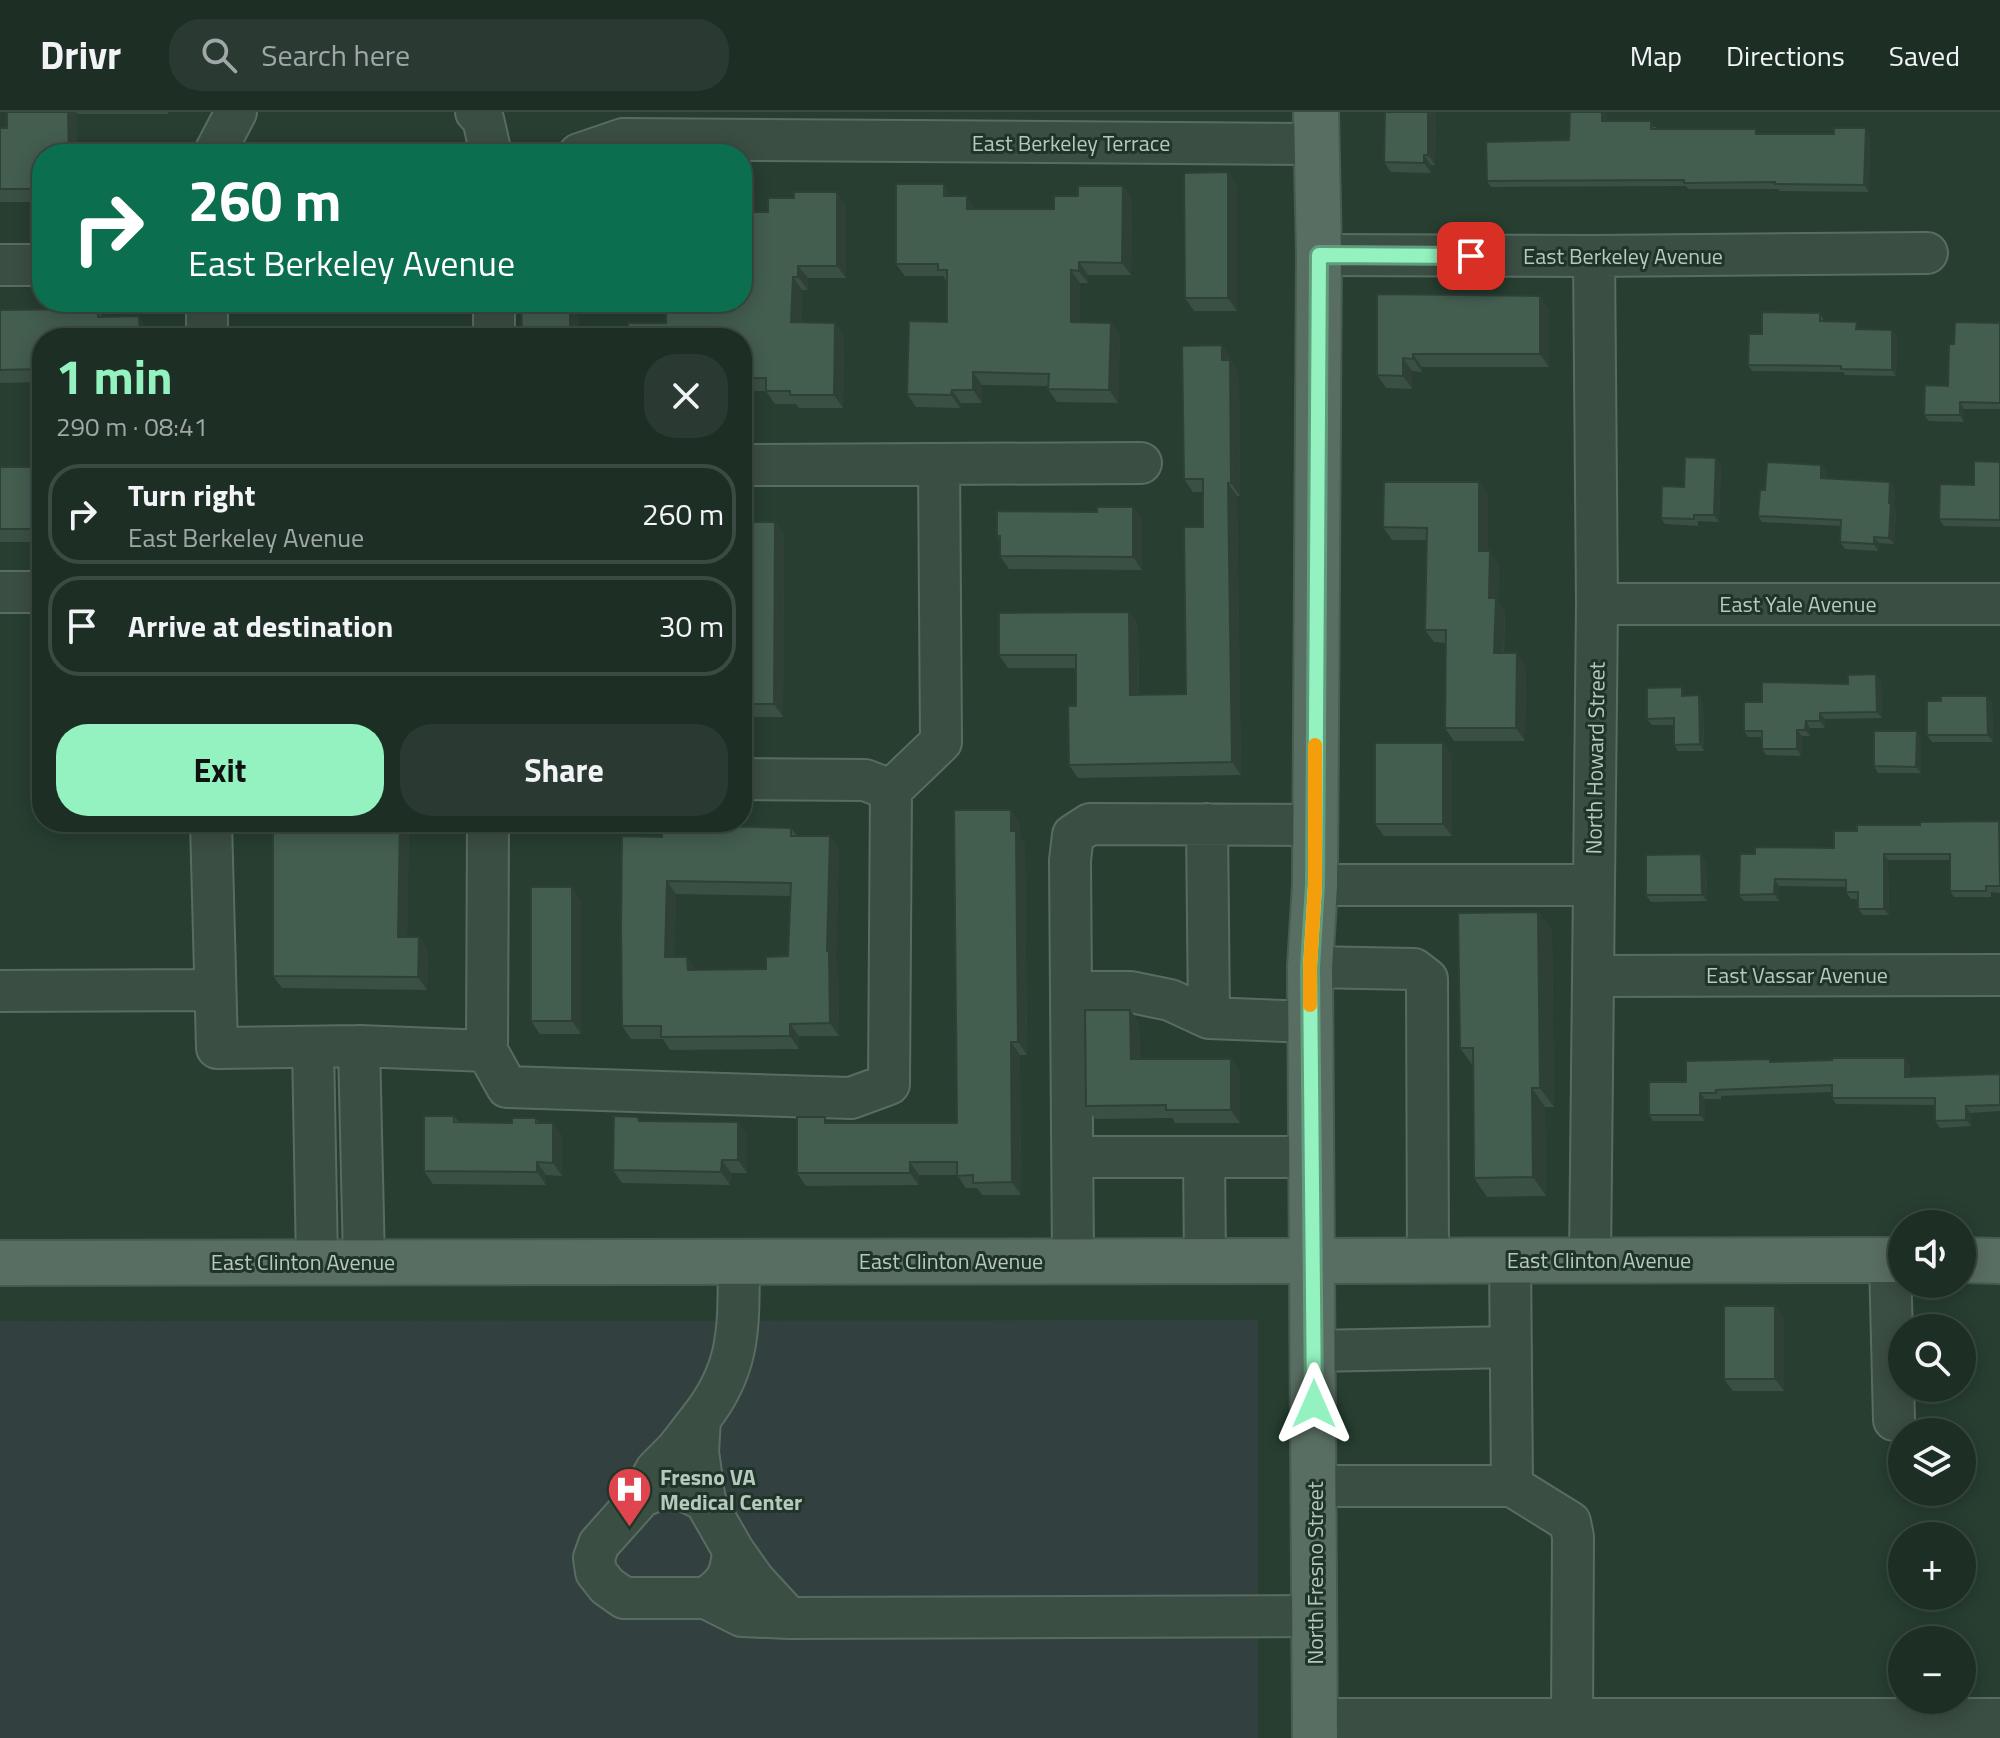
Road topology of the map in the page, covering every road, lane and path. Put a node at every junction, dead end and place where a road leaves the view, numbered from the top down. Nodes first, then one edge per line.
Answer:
1 (236, 112) edge
2 (476, 112) edge
3 (826, 127) edge
4 (1316, 128) edge
5 (219, 144) edge
6 (489, 144) edge
7 (608, 144) edge
8 (1927, 253) dead end
9 (1319, 255) junction
10 (1594, 256) junction
11 (0, 265) edge
12 (32, 265) edge
13 (1141, 463) dead end
14 (939, 464) junction
15 (752, 465) edge
16 (0, 592) edge
17 (32, 592) edge
18 (1597, 604) junction
19 (2000, 604) edge
20 (752, 779) edge
21 (891, 790) junction
22 (1207, 824) junction
23 (1315, 825) junction
24 (211, 832) edge
25 (488, 832) edge
26 (1315, 885) junction
27 (1593, 885) junction
28 (1310, 967) junction
29 (2000, 975) edge
30 (1594, 976) junction
31 (215, 990) junction
32 (0, 991) edge
33 (1071, 992) junction
34 (1209, 1018) junction
35 (1311, 1022) junction
36 (359, 1046) junction
37 (313, 1047) junction
38 (487, 1051) junction
39 (1073, 1157) junction
40 (1204, 1157) junction
41 (1312, 1157) junction
42 (1205, 1260) junction
43 (1313, 1260) junction
44 (1428, 1260) junction
45 (1510, 1260) junction
46 (1590, 1260) junction
47 (1888, 1260) edge
48 (1976, 1260) edge
49 (739, 1261) junction
50 (1073, 1261) junction
51 (2000, 1261) edge
52 (317, 1262) junction
53 (364, 1262) junction
54 (0, 1263) edge
55 (1896, 1298) edge
56 (1511, 1347) junction
57 (1313, 1351) junction
58 (1894, 1418) edge
59 (700, 1419) junction
60 (1314, 1486) junction
61 (1512, 1486) junction
62 (641, 1497) junction
63 (705, 1501) junction
64 (733, 1550) junction
65 (706, 1598) junction
66 (1315, 1616) junction
67 (789, 1618) junction
68 (1572, 1719) junction
69 (2000, 1719) edge
70 (1315, 1728) edge

1 - 5 street
2 - 6 street
3 - 4 street, East Berkeley Terrace
3 - 7 street, East Berkeley Terrace
4 - 9 main road, North Fresno Street
8 - 10 street, East Berkeley Avenue
9 - 10 street, East Berkeley Avenue
9 - 23 main road, North Fresno Street
10 - 18 street, North Howard Street
11 - 12 street
13 - 14 street
14 - 15 street
14 - 21 street
16 - 17 street
18 - 19 street, East Yale Avenue
18 - 27 street, North Howard Street
20 - 21 street
21 - 38 street
22 - 23 street
22 - 33 street
22 - 34 street
23 - 26 main road, North Fresno Street
24 - 31 street
25 - 38 street
26 - 27 street
26 - 28 main road, North Fresno Street
27 - 30 street, North Howard Street
28 - 35 main road, North Fresno Street
28 - 44 street
29 - 30 street, East Vassar Avenue
30 - 46 street, North Howard Street
31 - 32 street
31 - 37 street
33 - 34 street
33 - 39 street
34 - 35 street
35 - 41 main road, North Fresno Street
36 - 37 street
36 - 38 street
36 - 53 street
37 - 52 street
39 - 40 street
39 - 50 street
40 - 41 street
40 - 42 street
41 - 43 main road, North Fresno Street
42 - 43 main road, East Clinton Avenue
42 - 50 main road, East Clinton Avenue
43 - 44 main road, East Clinton Avenue
43 - 57 main road, North Fresno Street
44 - 45 main road, East Clinton Avenue
45 - 46 main road, East Clinton Avenue
45 - 56 street
46 - 47 main road, East Clinton Avenue
48 - 51 main road
49 - 50 main road, East Clinton Avenue
49 - 53 main road, East Clinton Avenue
49 - 59 street
52 - 53 main road, East Clinton Avenue
52 - 54 main road, East Clinton Avenue
55 - 58 street
56 - 57 street
56 - 61 street
57 - 60 main road, North Fresno Street
59 - 62 street
59 - 63 street
60 - 61 street
60 - 66 main road, North Fresno Street
61 - 68 street
62 - 63 street
62 - 65 street
63 - 64 street
64 - 65 street
64 - 67 street
65 - 67 street
66 - 67 street
66 - 70 main road, North Fresno Street
68 - 69 street
68 - 70 street

